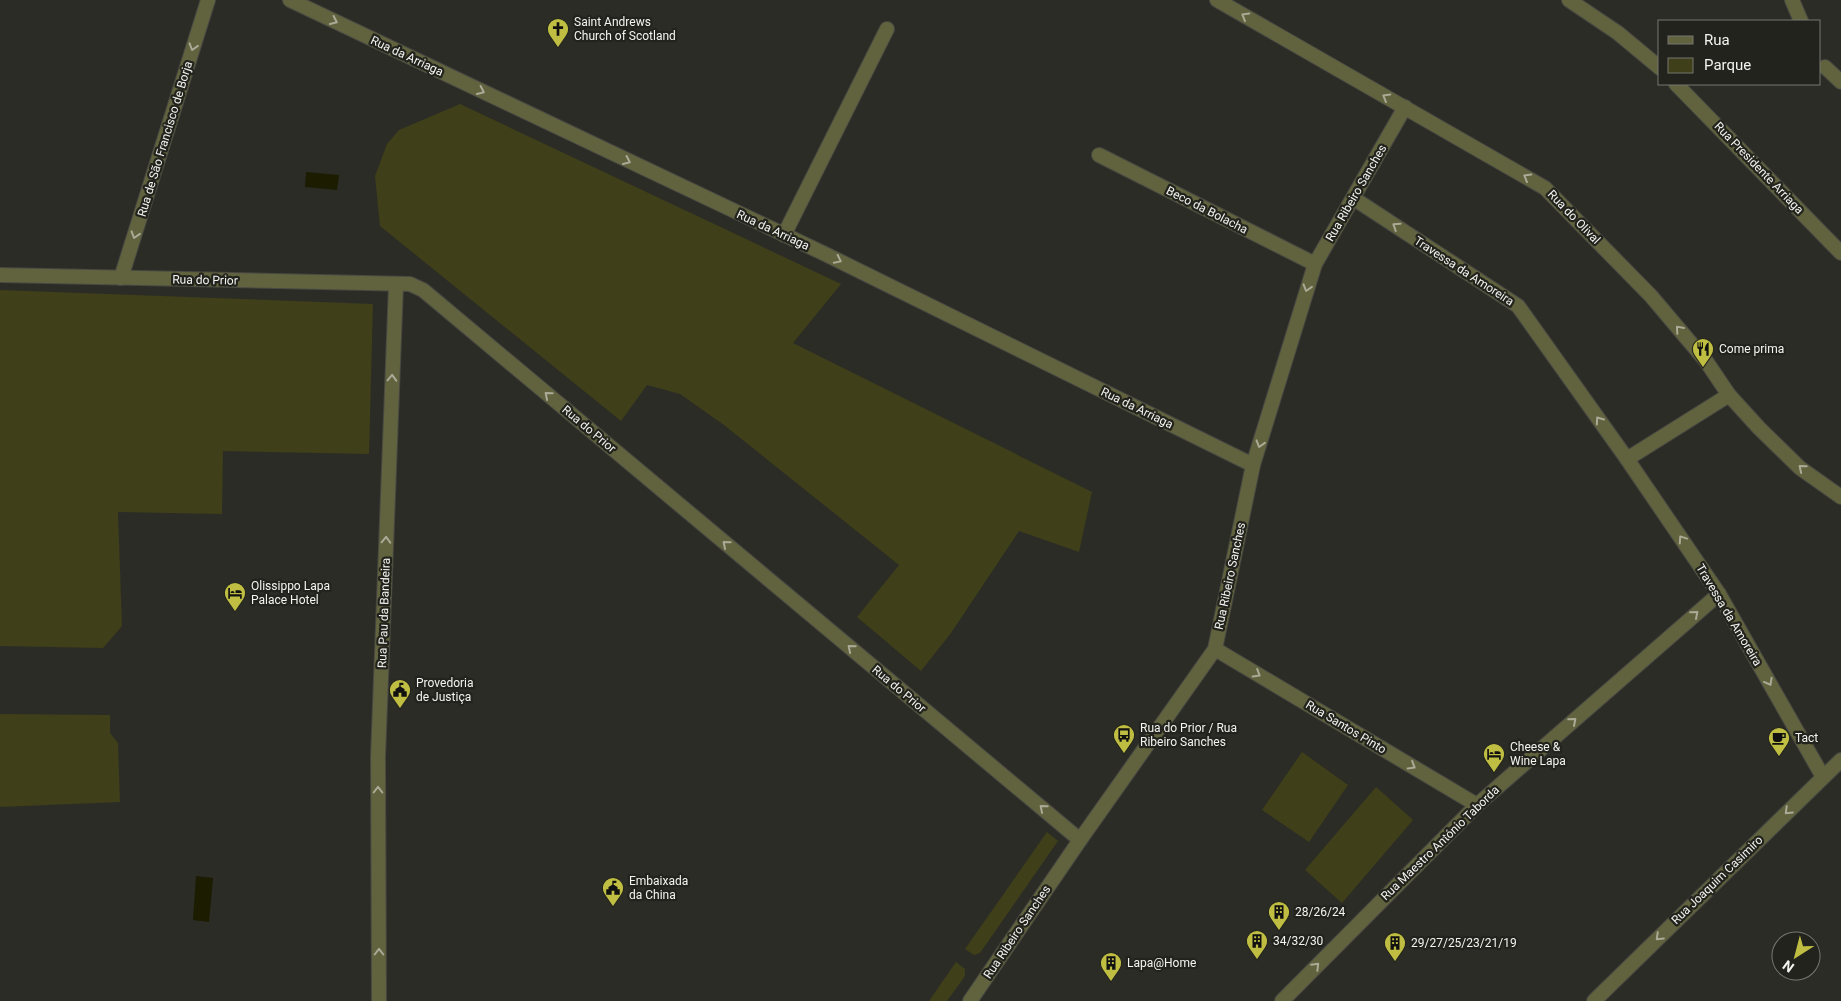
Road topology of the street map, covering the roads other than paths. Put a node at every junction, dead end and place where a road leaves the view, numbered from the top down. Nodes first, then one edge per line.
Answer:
1 (208, 0) edge
2 (290, 0) edge
3 (1217, 0) edge
4 (1569, 0) edge
5 (1792, 0) edge
6 (1801, 20) edge
7 (888, 29) dead end
8 (1822, 62) edge
9 (1658, 66) edge
10 (1841, 82) edge
11 (1677, 85) edge
12 (1405, 107) junction
13 (1099, 155) dead end
14 (1353, 198) junction
15 (784, 235) junction
16 (1841, 253) edge
17 (1315, 264) junction
18 (0, 275) edge
19 (121, 278) junction
20 (396, 285) junction
21 (1729, 395) junction
22 (1627, 459) junction
23 (1253, 466) junction
24 (1841, 497) edge
25 (1719, 594) junction
26 (1215, 649) junction
27 (1841, 760) edge
28 (1823, 777) junction
29 (1477, 805) junction
30 (1080, 840) junction
31 (379, 1001) edge
32 (970, 1001) edge
33 (1282, 1001) edge
34 (1594, 1001) edge

1 -> 19 street, Rua de São Francisco de Borja
2 -> 15 street, Rua da Arriaga
12 -> 3 street, Rua do Olival
4 - 9 street
5 - 6 street
7 - 15 street
8 - 10 street
11 - 16 street, Rua Presidente Arriaga
12 - 14 street, Rua Ribeiro Sanches
21 -> 12 street, Rua do Olival
13 - 17 street, Beco da Bolacha
14 - 17 street, Rua Ribeiro Sanches
22 -> 14 street, Travessa da Amoreira
15 -> 23 street, Rua da Arriaga
17 -> 23 street, Rua Ribeiro Sanches
18 - 19 street, Rua do Prior
19 - 20 street, Rua do Prior
30 -> 20 street, Rua do Prior
31 -> 20 street, Rua Pau da Bandeira
21 - 22 street
24 -> 21 street, Rua do Olival
25 -> 22 street, Travessa da Amoreira
23 - 26 street, Rua Ribeiro Sanches
25 -> 28 street, Travessa da Amoreira
29 -> 25 street, Rua Maestro António Taborda
26 -> 29 street, Rua Santos Pinto
26 - 30 street, Rua Ribeiro Sanches
27 - 28 street, Rua Joaquim Casimiro
28 -> 34 street, Rua Joaquim Casimiro
33 -> 29 street, Rua Maestro António Taborda
30 - 32 street, Rua Ribeiro Sanches

